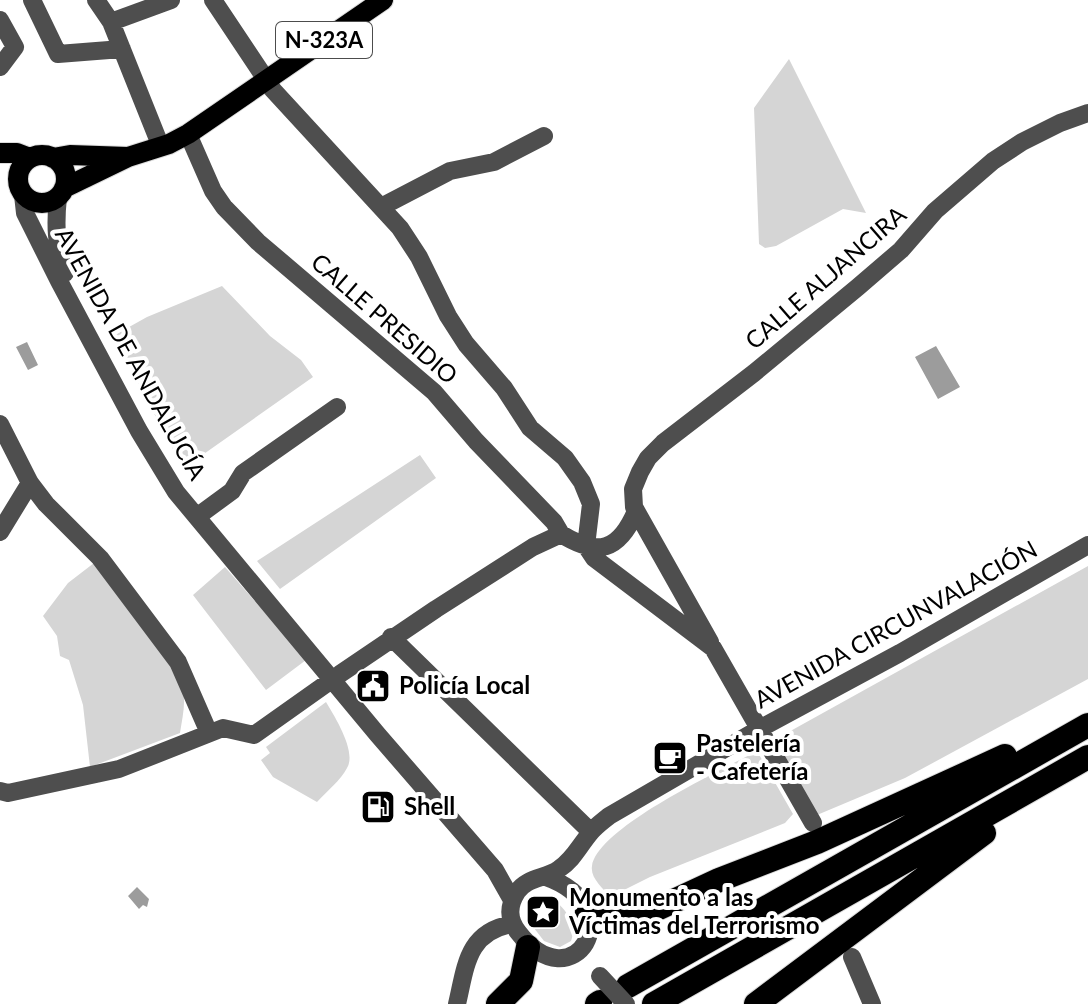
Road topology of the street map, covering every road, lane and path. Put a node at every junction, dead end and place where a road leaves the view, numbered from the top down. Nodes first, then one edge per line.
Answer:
1 (32, 0) edge
2 (96, 0) edge
3 (171, 0) edge
4 (213, 0) edge
5 (383, 0) edge
6 (0, 20) edge
7 (111, 22) junction
8 (122, 49) junction
9 (0, 67) edge
10 (270, 87) junction
11 (1088, 113) edge
12 (188, 134) junction
13 (544, 136) dead end
14 (161, 147) junction
15 (0, 153) edge
16 (128, 157) junction
17 (30, 158) junction
18 (53, 158) junction
19 (14, 186) edge
20 (61, 193) junction
21 (381, 207) junction
22 (337, 407) dead end
23 (0, 424) edge
24 (30, 483) junction
25 (636, 511) junction
26 (202, 513) junction
27 (0, 532) edge
28 (627, 532) junction
29 (561, 534) junction
30 (651, 534) junction
31 (610, 545) junction
32 (1088, 545) edge
33 (586, 546) junction
34 (612, 571) junction
35 (391, 637) junction
36 (713, 648) junction
37 (337, 676) junction
38 (1088, 725) edge
39 (759, 729) junction
40 (209, 733) junction
41 (1065, 738) junction
42 (1088, 757) edge
43 (1051, 778) junction
44 (0, 791) edge
45 (813, 823) dead end
46 (591, 832) junction
47 (575, 857) junction
48 (537, 879) junction
49 (512, 900) junction
50 (581, 903) junction
51 (512, 924) junction
52 (589, 945) junction
53 (528, 947) junction
54 (852, 957) dead end
55 (568, 962) junction
56 (600, 976) junction
57 (627, 995) edge
58 (457, 1004) edge
59 (498, 1004) edge
60 (654, 1004) edge
61 (756, 1004) edge
62 (872, 1004) edge

1 - 8 street
2 - 7 street
3 - 7 street
4 - 10 street
5 - 10 main road, N-323A
6 - 9 street
7 - 8 street
8 - 14 street
10 - 12 main road, N-323A
10 - 21 street
11 - 25 street, CALLE ALJANCIRA
12 - 14 main road, N-323A
12 - 29 street, CALLE PRESIDIO
13 - 21 street
14 - 16 main road, N-323A
15 - 17 main road, N-323A
16 - 18 main road, N-323A
16 - 20 main road, N-323A
17 - 18 main road, N-323A
17 - 19 main road
18 - 20 main road
19 - 20 main road, N-323A
19 - 37 street, AVENIDA DE ANDALUCÍA
20 - 26 street, AVENIDA DE ANDALUCÍA
21 - 33 street
22 - 26 street
23 - 24 street
24 - 27 street
24 - 40 street
25 - 28 street, CALLE ALJANCIRA
25 - 30 street
26 - 37 street, AVENIDA DE ANDALUCÍA
28 - 30 street
28 - 31 street, CALLE ALJANCIRA
29 - 33 street
29 - 35 street
30 - 36 street
31 - 33 street
31 - 34 street
32 - 39 street, AVENIDA CIRCUNVALACIÓN
33 - 34 street
34 - 36 street
35 - 37 street
35 - 46 street
36 - 39 street
37 - 40 street
37 - 48 street, AVENIDA DE ANDALUCÍA
37 - 49 street, AVENIDA DE ANDALUCÍA
38 - 41 highway
39 - 45 street
39 - 46 street, AVENIDA CIRCUNVALACIÓN
40 - 44 street
41 - 50 highway
41 - 57 highway
42 - 43 highway
43 - 60 highway
43 - 61 highway
46 - 47 street, AVENIDA CIRCUNVALACIÓN
47 - 48 street, AVENIDA CIRCUNVALACIÓN
47 - 50 street
48 - 49 street
48 - 50 street
49 - 51 street
50 - 52 street
51 - 53 street
51 - 58 street
52 - 55 street
52 - 56 street
53 - 55 street
53 - 59 highway
54 - 62 street
55 - 56 street
56 - 57 street, bridge

